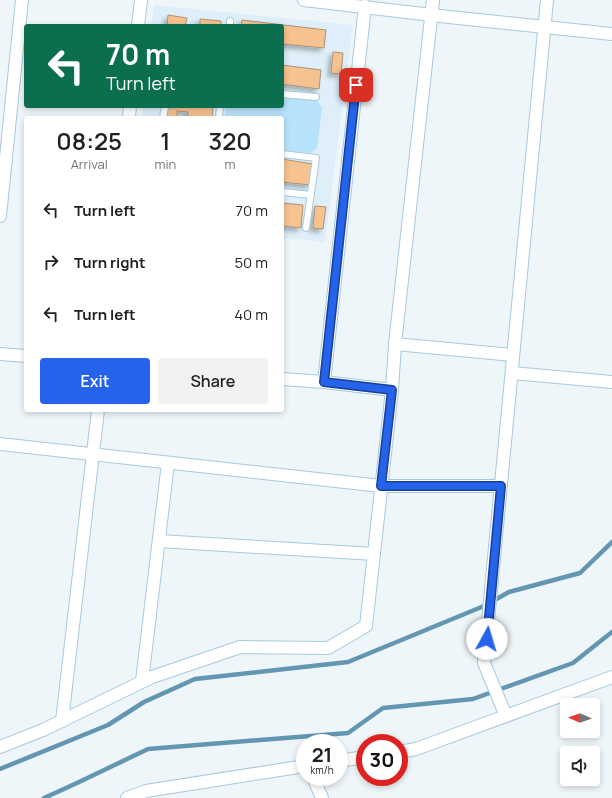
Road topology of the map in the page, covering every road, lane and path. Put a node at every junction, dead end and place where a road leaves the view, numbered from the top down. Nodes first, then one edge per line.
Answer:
1 (22, 0) edge
2 (141, 0) edge
3 (304, 0) edge
4 (433, 0) edge
5 (547, 0) edge
6 (337, 2) edge
7 (365, 6) junction
8 (432, 14) junction
9 (138, 24) edge
10 (545, 27) junction
11 (612, 34) edge
12 (284, 94) edge
13 (316, 97) dead end
14 (284, 154) edge
15 (284, 192) edge
16 (311, 194) junction
17 (0, 216) edge
18 (306, 228) dead end
19 (395, 344) junction
20 (0, 354) edge
21 (514, 355) junction
22 (24, 356) edge
23 (512, 373) junction
24 (284, 379) edge
25 (324, 382) junction
26 (612, 382) edge
27 (392, 390) junction
28 (98, 412) edge
29 (0, 444) edge
30 (93, 454) junction
31 (168, 463) junction
32 (381, 486) junction
33 (501, 486) junction
34 (159, 541) junction
35 (374, 554) junction
36 (612, 677) edge
37 (142, 681) junction
38 (506, 716) junction
39 (62, 721) junction
40 (0, 747) edge
41 (408, 750) edge
42 (296, 767) edge
43 (317, 786) edge
44 (127, 798) edge
45 (322, 798) edge

1 - 17 street
2 - 9 street
3 - 6 street
4 - 8 street
5 - 10 street
6 - 7 street
7 - 8 street
7 - 25 street
8 - 10 street
8 - 19 street
10 - 11 street
10 - 21 street
12 - 13 lane
14 - 16 lane
15 - 16 lane
16 - 18 lane
19 - 21 street
19 - 27 street
20 - 22 street
21 - 23 street
23 - 26 street
23 - 33 street
24 - 25 street
25 - 27 street
27 - 32 street
28 - 30 street
29 - 30 street
30 - 31 street
30 - 39 street
31 - 32 street
31 - 34 street
32 - 33 street
32 - 35 street
33 - 38 street
34 - 35 street
34 - 37 street
35 - 37 street
36 - 38 street
37 - 39 street
38 - 41 street
39 - 40 street
42 - 44 street
43 - 45 street

